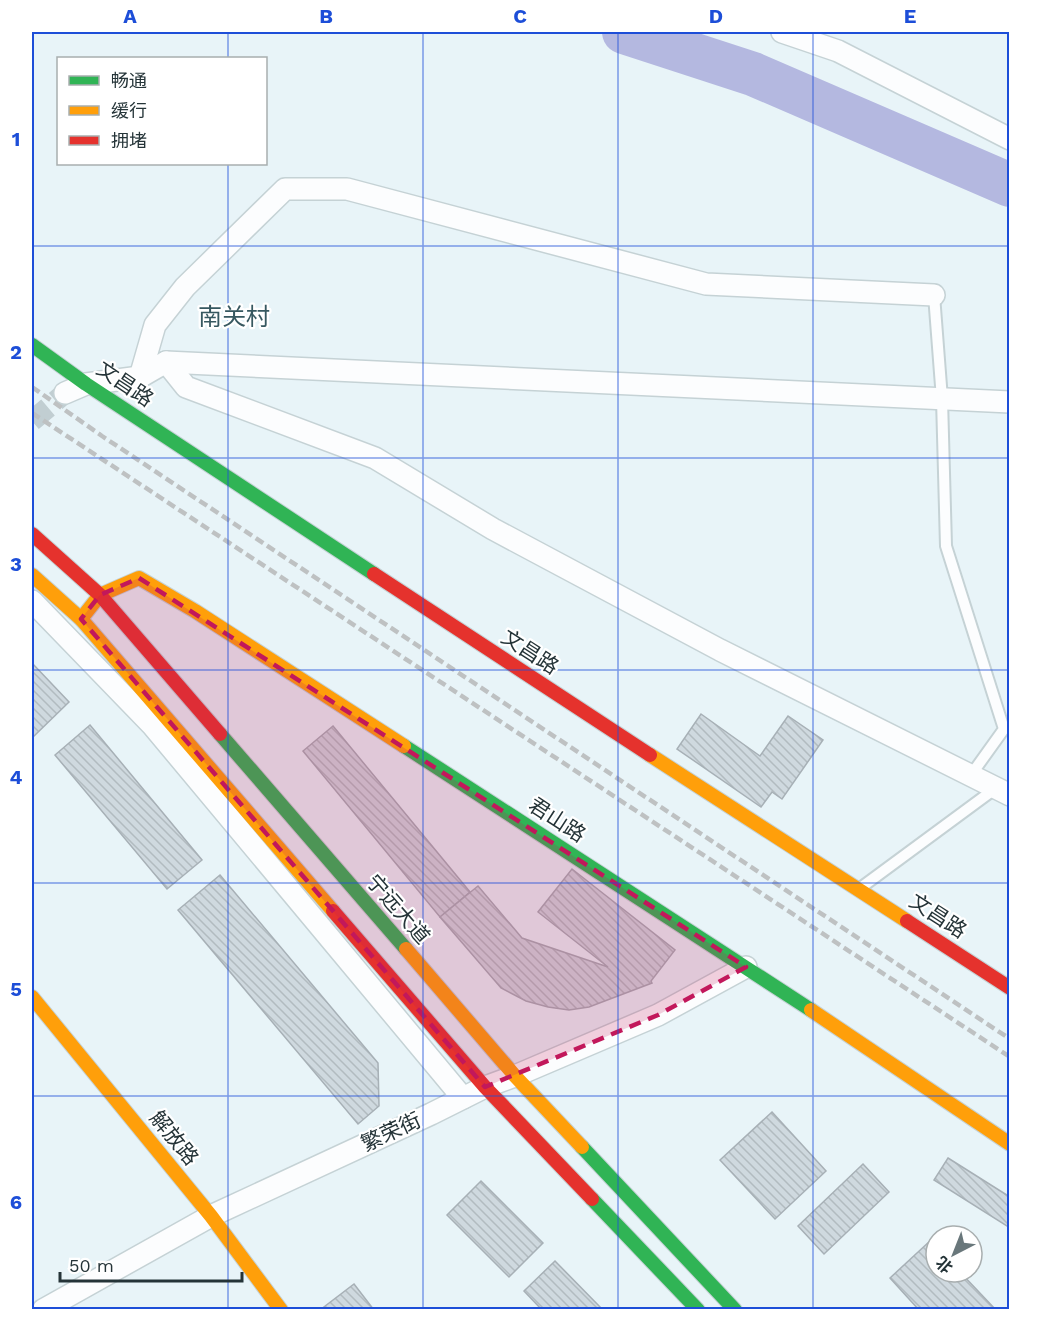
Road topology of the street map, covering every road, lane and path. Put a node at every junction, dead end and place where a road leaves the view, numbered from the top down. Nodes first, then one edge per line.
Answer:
1 (782, 32) edge
2 (1010, 139) edge
3 (934, 295) joint
4 (32, 345) edge
5 (166, 362) junction
6 (140, 377) junction
7 (86, 384) junction
8 (65, 393) tunnel mouth
9 (942, 399) junction
10 (1010, 402) edge
11 (32, 534) edge
12 (32, 575) edge
13 (99, 595) junction
14 (32, 601) edge
15 (81, 619) junction
16 (971, 775) junction
17 (1003, 791) edge
18 (858, 890) junction
19 (746, 967) junction
20 (1010, 988) edge
21 (32, 997) edge
22 (515, 1076) junction
23 (485, 1087) junction
24 (463, 1098) junction
25 (1010, 1144) edge
26 (211, 1216) junction
27 (43, 1310) edge
28 (280, 1310) edge
29 (698, 1310) edge
30 (735, 1310) edge

1 - 2 street
3 - 6 street
3 - 9 lane
4 - 7 street, 文昌路
5 - 6 street
5 - 9 street
5 - 16 street
6 - 7 street
7 - 8 street
7 - 18 street, 文昌路
9 - 10 street
9 - 16 lane
11 - 13 street, 宁远大道
12 - 15 street
13 - 15 street
13 - 19 street, 君山路
13 - 22 street, 宁远大道
14 - 24 street
15 - 23 street
16 - 17 street
17 - 18 lane
18 - 20 street, 文昌路
19 - 22 street, 繁荣街
19 - 25 street, 君山路
21 - 26 street, 解放路
22 - 23 street, 繁荣街
22 - 30 street, 宁远大道
23 - 24 street, 繁荣街
23 - 29 street
24 - 26 street, 繁荣街
26 - 27 street, 繁荣街
26 - 28 street, 解放路

